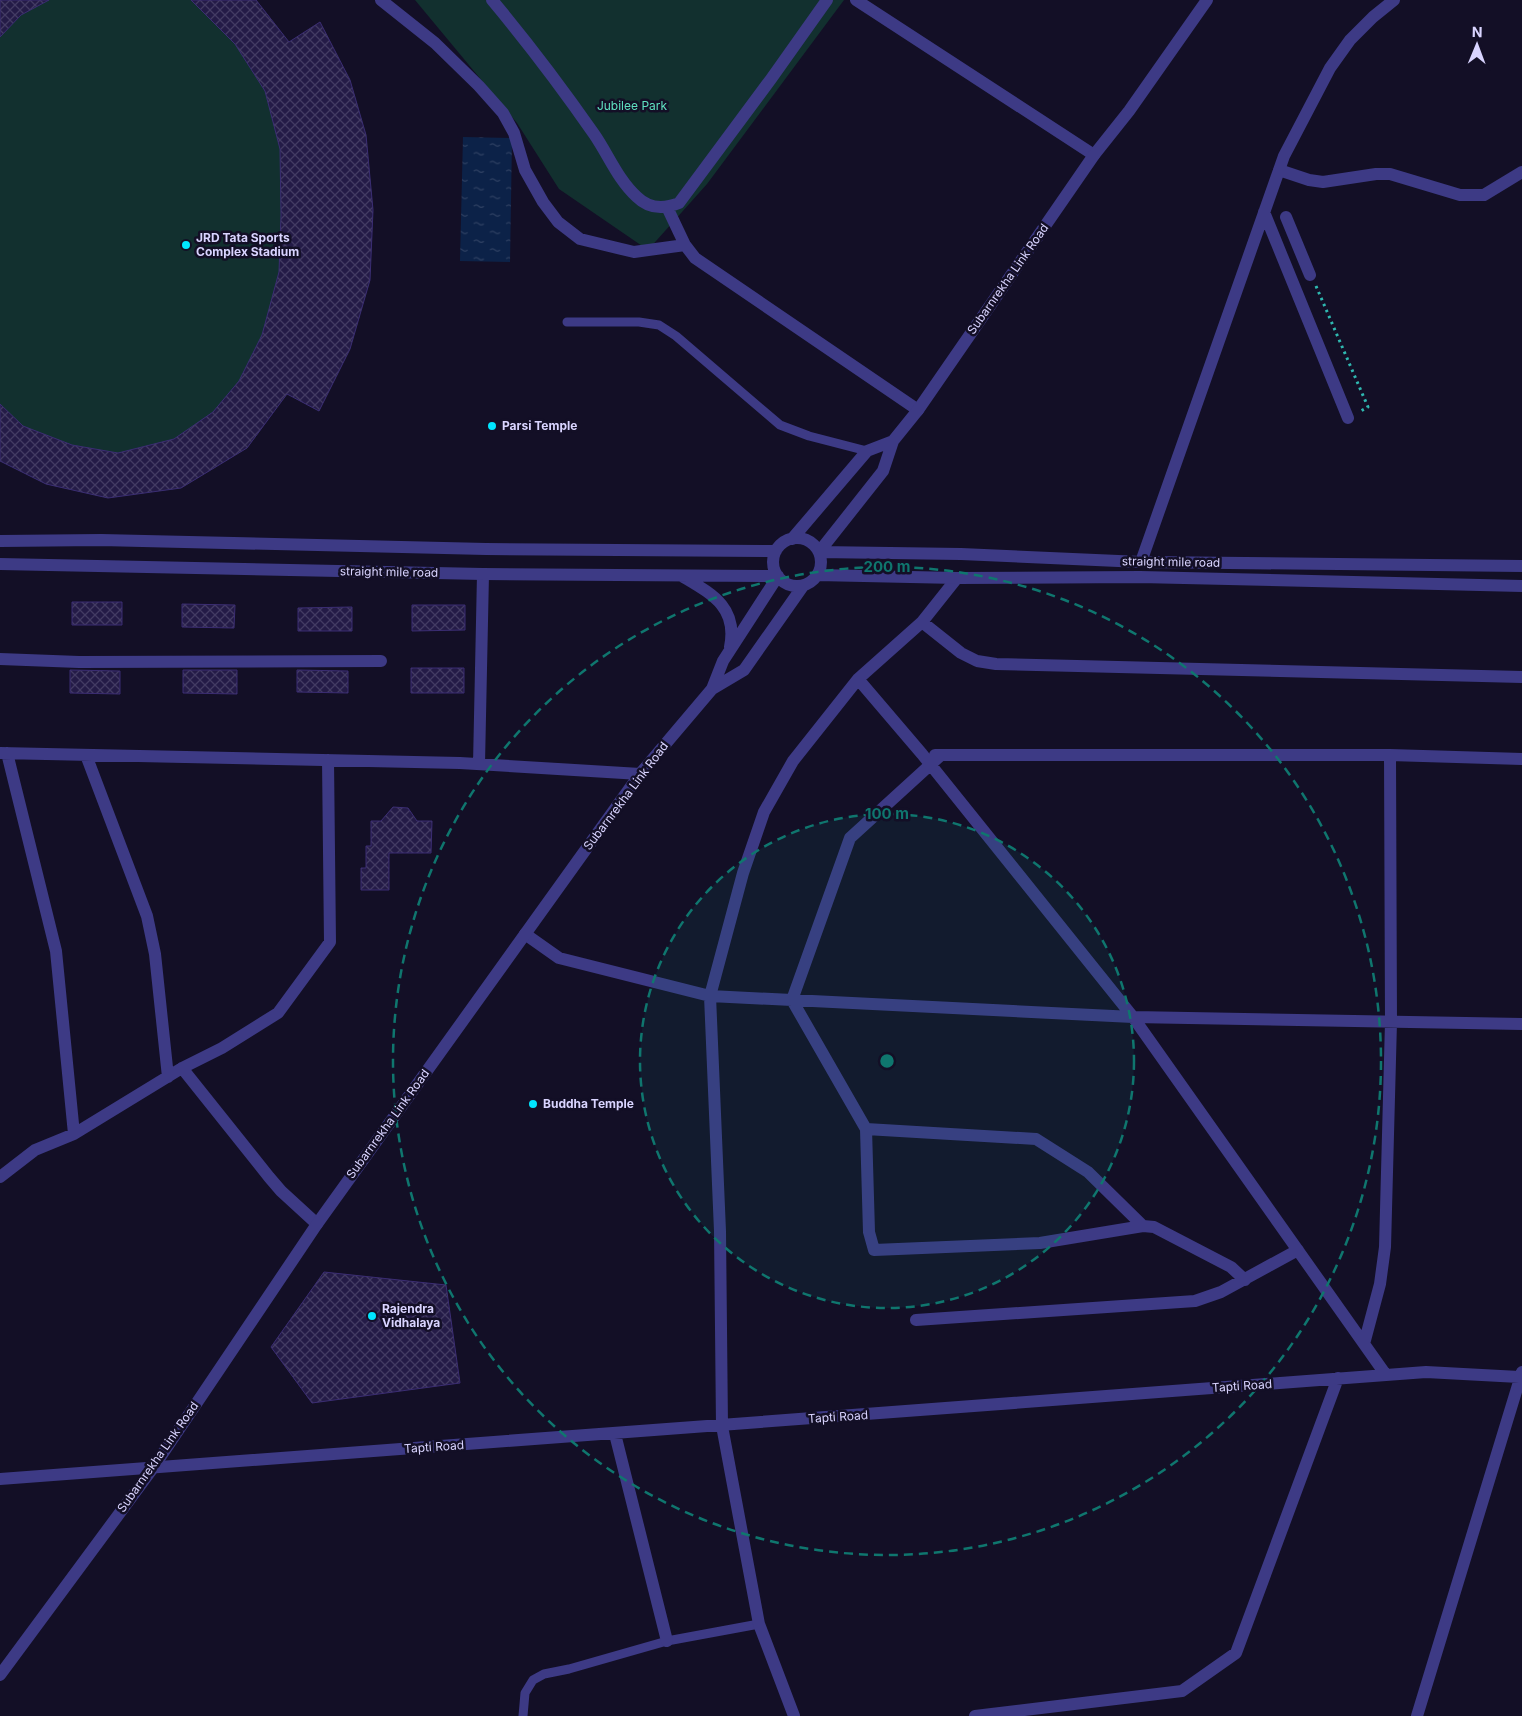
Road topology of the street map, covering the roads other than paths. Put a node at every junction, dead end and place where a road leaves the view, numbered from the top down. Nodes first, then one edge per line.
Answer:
1 (380, 0) edge
2 (492, 0) edge
3 (827, 0) edge
4 (856, 0) edge
5 (1207, 0) edge
6 (1394, 0) edge
7 (1094, 155) junction
8 (1279, 170) junction
9 (1522, 172) edge
10 (667, 207) junction
11 (1264, 212) junction
12 (1286, 217) dead end
13 (685, 245) junction
14 (1310, 275) road end
15 (566, 322) dead end
16 (918, 410) junction
17 (1348, 418) road end
18 (893, 441) junction
19 (867, 451) junction
20 (792, 539) junction
21 (0, 541) edge
22 (776, 551) junction
23 (819, 552) junction
24 (1141, 562) junction
25 (0, 564) edge
26 (1522, 566) edge
27 (482, 574) junction
28 (818, 575) junction
29 (682, 576) junction
30 (778, 576) junction
31 (957, 578) junction
32 (803, 586) junction
33 (1522, 586) edge
34 (922, 622) junction
35 (729, 652) junction
36 (0, 659) edge
37 (381, 661) dead end
38 (1522, 677) edge
39 (858, 679) junction
40 (712, 689) junction
41 (3, 753) edge
42 (922, 754) junction
43 (86, 755) junction
44 (941, 755) junction
45 (1390, 755) junction
46 (1522, 758) edge
47 (328, 760) junction
48 (479, 764) junction
49 (931, 765) junction
50 (640, 774) junction
51 (525, 934) junction
52 (710, 996) junction
53 (792, 1000) junction
54 (1133, 1017) junction
55 (1391, 1022) junction
56 (1522, 1024) edge
57 (182, 1068) junction
58 (168, 1077) junction
59 (866, 1129) junction
60 (74, 1134) junction
61 (0, 1176) edge
62 (317, 1224) junction
63 (1143, 1226) junction
64 (1298, 1250) junction
65 (1244, 1280) junction
66 (916, 1320) dead end
67 (1364, 1344) junction
68 (1386, 1375) junction
69 (1521, 1376) edge
70 (1338, 1378) junction
71 (722, 1426) junction
72 (615, 1434) junction
73 (153, 1468) junction
74 (0, 1479) edge
75 (759, 1624) junction
76 (667, 1641) junction
77 (0, 1675) edge
78 (523, 1716) edge
79 (794, 1716) edge
80 (975, 1716) edge
81 (1417, 1716) edge

1 - 13 street
2 - 10 street
3 - 10 street
4 - 7 street
5 - 7 street, Subarnrekha Link Road
6 - 8 street
7 - 16 street, Subarnrekha Link Road
8 - 9 street
8 - 11 street
10 - 13 street
11 - 17 street
11 - 24 street
12 - 14 street
13 - 16 street
15 - 19 lane
16 - 18 street, Subarnrekha Link Road
18 - 19 street
18 - 23 street
19 - 20 street
20 - 22 street
20 - 23 street
21 - 22 street, straight mile road
22 - 30 street
23 - 24 street, straight mile road
23 - 28 street
24 - 26 street, straight mile road
25 - 27 street, straight mile road
27 - 29 street, straight mile road
27 - 48 street
28 - 31 street, straight mile road
28 - 32 street
29 - 30 street, straight mile road
29 - 35 street
30 - 32 street, straight mile road
30 - 35 street, Subarnrekha Link Road
31 - 33 street, straight mile road
31 - 34 street
32 - 40 street
34 - 38 street
34 - 39 street
35 - 40 street, Subarnrekha Link Road
36 - 37 street
39 - 42 street
39 - 52 street
40 - 50 street, Subarnrekha Link Road
41 - 43 street
41 - 60 street
42 - 44 street
42 - 49 street
43 - 47 street
43 - 58 street
44 - 45 street
44 - 49 street
45 - 46 street
45 - 55 street
47 - 48 street
47 - 57 street
48 - 50 street
49 - 53 street
49 - 54 street
50 - 51 street, Subarnrekha Link Road
51 - 52 street
51 - 62 street, Subarnrekha Link Road
52 - 53 street
52 - 71 street
53 - 54 street
53 - 59 street
54 - 55 street
54 - 64 street
55 - 56 street
55 - 67 street
57 - 58 street
57 - 62 street
58 - 60 street
59 - 63 street
59 - 63 street
60 - 61 street
62 - 73 street, Subarnrekha Link Road
63 - 65 street
64 - 65 street
64 - 67 street
65 - 66 street
67 - 68 street
68 - 69 street, Tapti Road
68 - 70 street, Tapti Road
69 - 81 street
70 - 71 street, Tapti Road
70 - 80 street
71 - 72 street, Tapti Road
71 - 75 street
72 - 73 street, Tapti Road
72 - 76 street
73 - 74 street, Tapti Road
73 - 77 street, Subarnrekha Link Road
75 - 76 lane
75 - 79 street
76 - 78 lane

